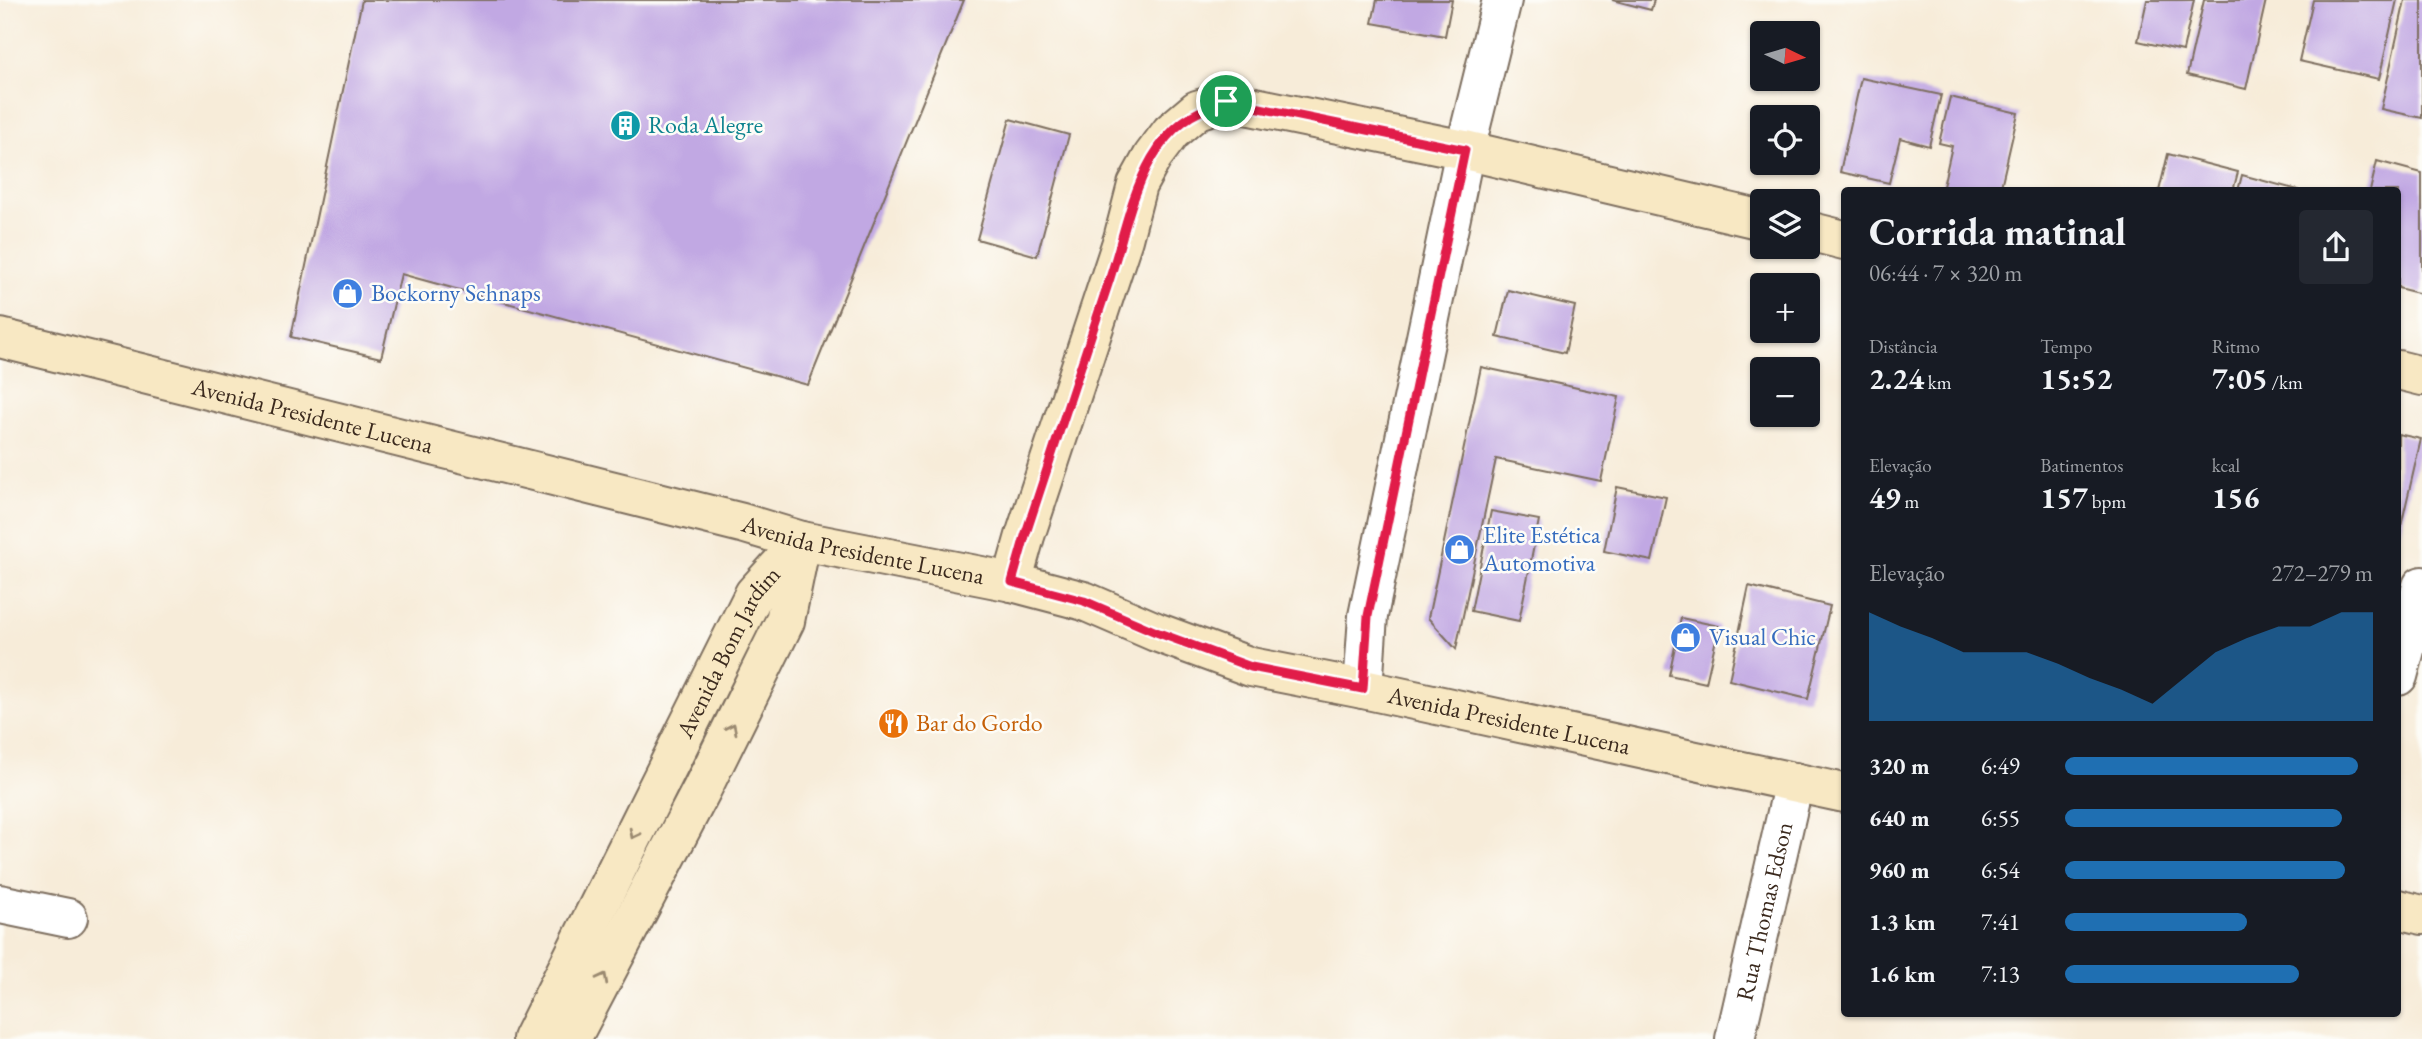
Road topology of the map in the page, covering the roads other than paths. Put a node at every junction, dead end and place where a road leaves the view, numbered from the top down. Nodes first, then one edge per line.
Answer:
1 (1502, 0) edge
2 (1465, 150) junction
3 (1750, 217) edge
4 (1820, 234) edge
5 (1841, 239) edge
6 (0, 338) edge
7 (2401, 371) edge
8 (2422, 376) edge
9 (802, 541) junction
10 (1012, 582) junction
11 (2422, 586) edge
12 (2401, 665) edge
13 (1363, 689) junction
14 (665, 773) junction
15 (1794, 782) junction
16 (702, 789) junction
17 (1841, 792) edge
18 (0, 904) edge
19 (2401, 910) edge
20 (2422, 915) edge
21 (68, 918) dead end
22 (558, 1036) edge
23 (1735, 1039) edge

1 - 2 street
2 - 3 main road
2 - 10 main road
2 - 13 street
4 - 5 main road
6 - 9 main road, Avenida Presidente Lucena
7 - 8 main road
9 - 10 main road, Avenida Presidente Lucena
9 - 14 main road, Avenida Bom Jardim
16 -> 9 main road, Avenida Bom Jardim
10 - 13 main road, Avenida Presidente Lucena
11 - 12 street
13 - 15 main road, Avenida Presidente Lucena
14 - 16 main road
14 -> 22 main road, Avenida Bom Jardim
15 - 17 main road, Avenida Presidente Lucena
15 - 23 street, Rua Thomas Edson
22 -> 16 main road, Avenida Bom Jardim
18 - 21 street
19 - 20 main road

